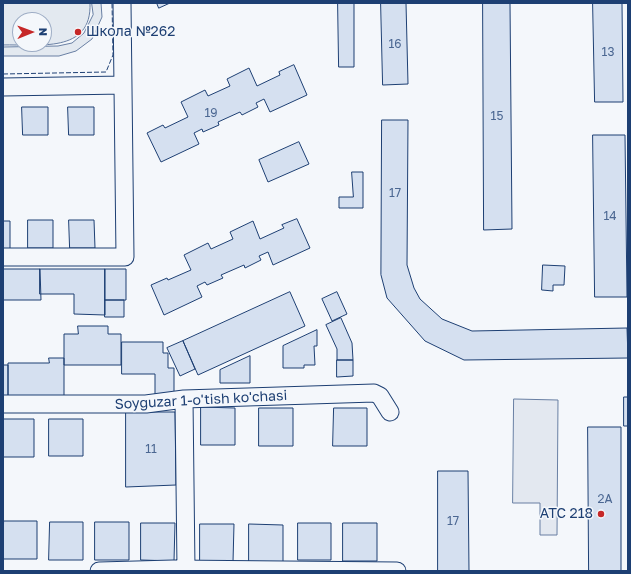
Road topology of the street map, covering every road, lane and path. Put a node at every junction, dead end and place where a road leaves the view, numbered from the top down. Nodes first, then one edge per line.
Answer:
1 (122, 3) edge
2 (123, 85) junction
3 (3, 87) edge
4 (3, 257) edge
5 (184, 399) junction
6 (3, 404) edge
7 (390, 412) dead end
8 (177, 570) edge
9 (99, 571) edge
10 (293, 571) edge
11 (397, 571) edge

1 - 2 street
2 - 3 street
2 - 4 street
5 - 6 street, Soyguzar 1-o'tish ko'chasi
5 - 7 street, Soyguzar 1-o'tish ko'chasi
5 - 8 street
8 - 9 street
8 - 10 street
10 - 11 street

